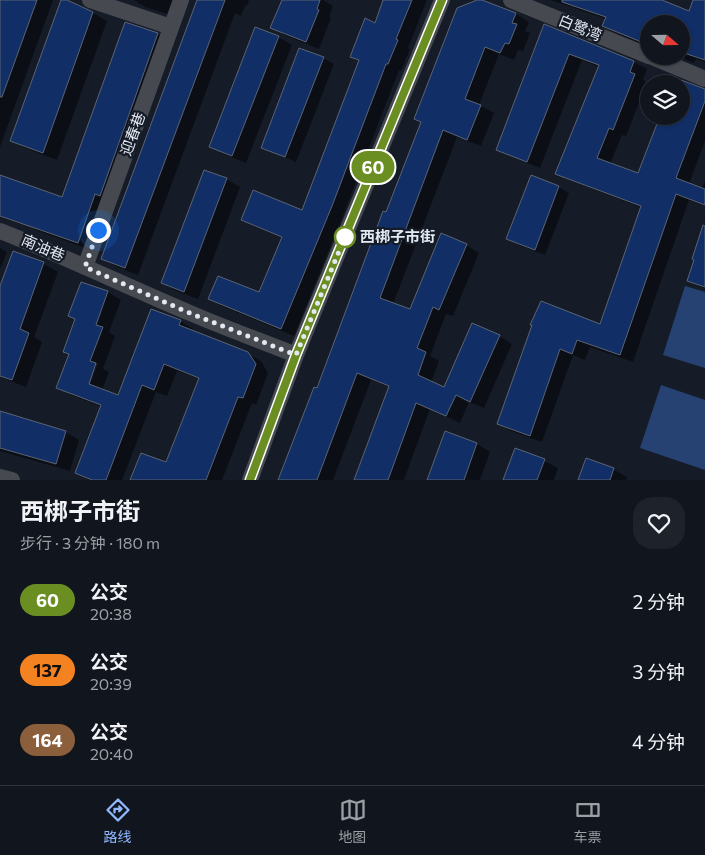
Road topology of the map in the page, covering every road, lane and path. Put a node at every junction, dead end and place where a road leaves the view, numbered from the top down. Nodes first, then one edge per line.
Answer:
1 (90, 0) edge
2 (181, 0) edge
3 (442, 0) edge
4 (511, 0) edge
5 (171, 27) junction
6 (640, 52) edge
7 (671, 65) edge
8 (705, 79) edge
9 (0, 231) edge
10 (85, 267) junction
11 (296, 355) junction
12 (0, 477) edge
13 (12, 480) edge
14 (250, 480) edge

1 - 5 street
2 - 5 street, 迎春巷
3 - 11 street
4 - 6 street, 白鹭湾
5 - 10 street, 迎春巷
7 - 8 street, 白鹭湾
9 - 10 street, 南油巷
10 - 11 street, 南油巷
11 - 14 street
12 - 13 street

